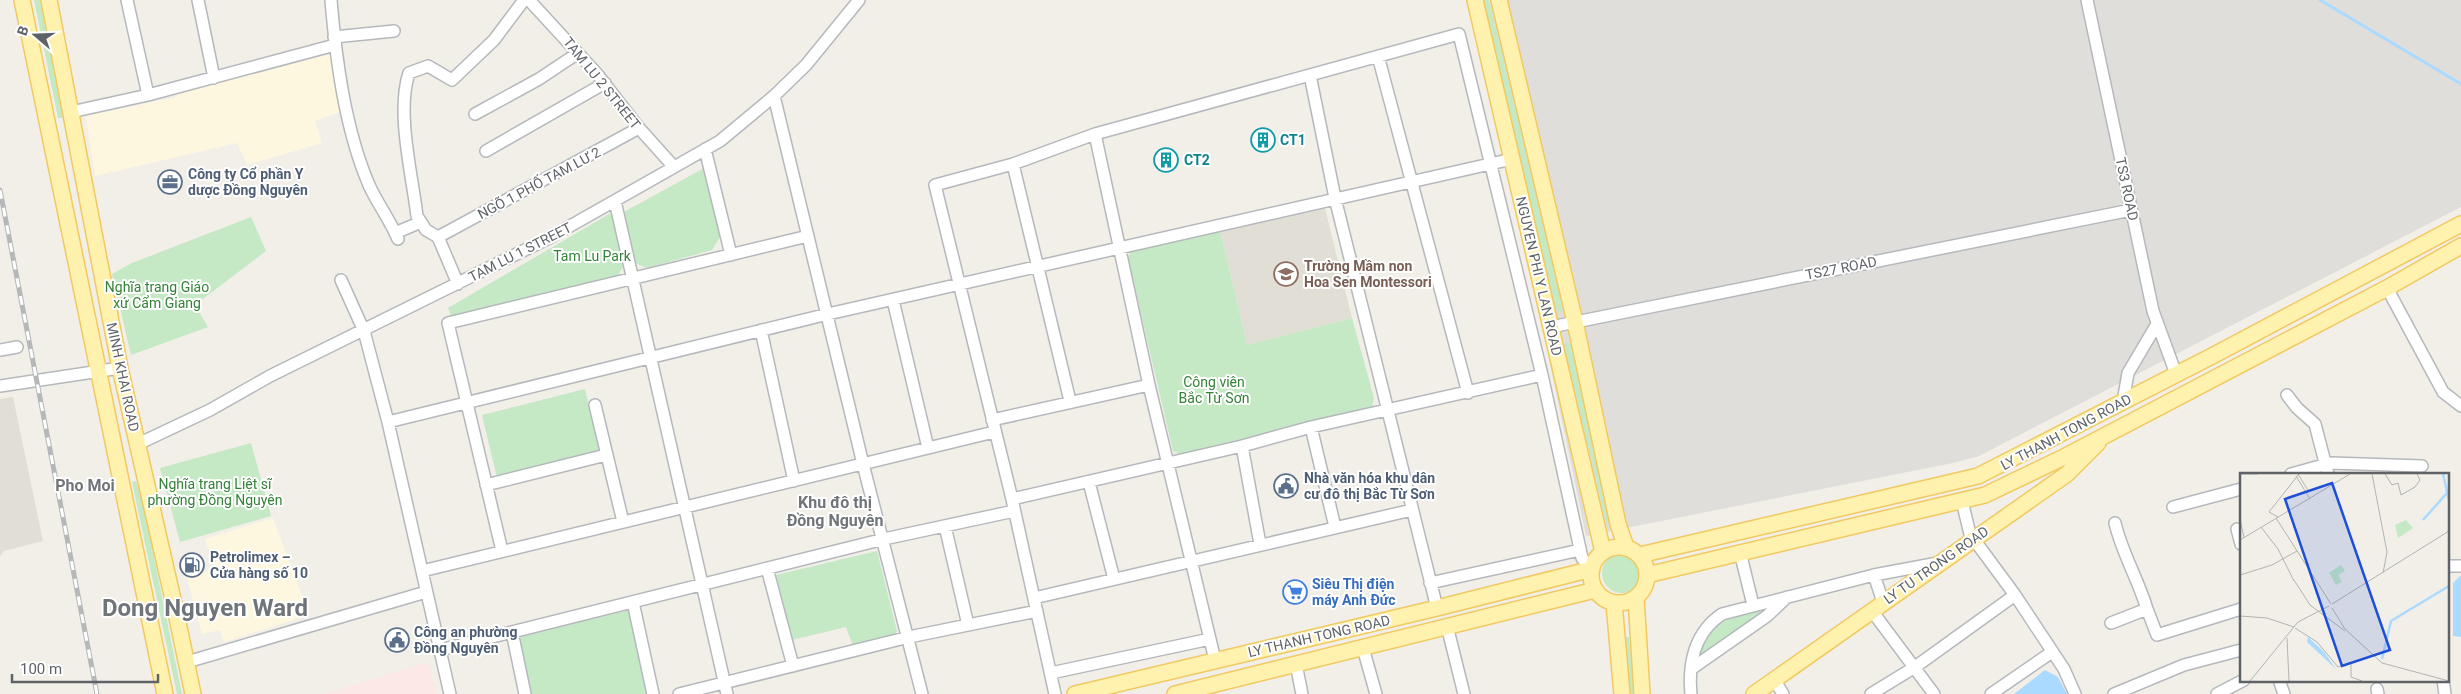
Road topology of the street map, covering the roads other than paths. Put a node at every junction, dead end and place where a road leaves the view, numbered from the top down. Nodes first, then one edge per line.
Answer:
1 (22, 0) edge
2 (49, 0) edge
3 (127, 0) edge
4 (198, 0) edge
5 (331, 0) edge
6 (524, 0) edge
7 (529, 0) edge
8 (859, 0) edge
9 (1475, 0) edge
10 (1500, 0) edge
11 (2087, 0) edge
12 (394, 31) dead end
13 (334, 41) junction
14 (578, 52) junction
15 (1378, 56) junction
16 (1310, 75) junction
17 (214, 78) junction
18 (604, 83) junction
19 (148, 95) junction
20 (774, 96) junction
21 (71, 112) junction
22 (476, 114) dead end
23 (639, 128) junction
24 (1095, 134) junction
25 (705, 150) junction
26 (486, 151) dead end
27 (1512, 159) junction
28 (1491, 163) junction
29 (1013, 164) junction
30 (674, 167) junction
31 (1413, 181) junction
32 (1336, 198) junction
33 (615, 201) junction
34 (2131, 210) junction
35 (421, 222) junction
36 (2461, 224) edge
37 (808, 236) junction
38 (438, 237) junction
39 (1121, 246) junction
40 (2461, 246) edge
41 (731, 255) junction
42 (1039, 266) junction
43 (632, 277) junction
44 (341, 280) dead end
45 (458, 284) junction
46 (960, 284) junction
47 (2387, 288) junction
48 (893, 300) junction
49 (828, 314) junction
50 (1576, 322) junction
51 (2157, 324) junction
52 (1551, 327) junction
53 (364, 330) junction
54 (762, 330) junction
55 (17, 348) dead end
56 (0, 350) edge
57 (650, 358) junction
58 (120, 368) junction
59 (98, 372) junction
60 (2176, 374) junction
61 (1542, 375) junction
62 (1149, 385) junction
63 (0, 386) edge
64 (2185, 392) junction
65 (1468, 393) junction
66 (2287, 395) dead end
67 (1070, 401) junction
68 (2122, 402) junction
69 (466, 403) junction
70 (595, 405) dead end
71 (2461, 406) edge
72 (1388, 411) junction
73 (992, 420) junction
74 (388, 422) junction
75 (1312, 427) junction
76 (2112, 430) junction
77 (994, 432) junction
78 (138, 444) junction
79 (1242, 446) junction
80 (928, 448) junction
81 (606, 454) junction
82 (1169, 463) junction
83 (863, 464) junction
84 (2422, 466) dead end
85 (2327, 469) edge
86 (2297, 473) edge
87 (794, 481) junction
88 (1089, 482) junction
89 (486, 485) junction
90 (2240, 489) edge
91 (1962, 502) junction
92 (1013, 505) junction
93 (2173, 507) dead end
94 (683, 508) junction
95 (1412, 510) junction
96 (623, 522) junction
97 (2115, 523) dead end
98 (945, 526) junction
99 (1335, 527) junction
100 (2236, 529) dead end
101 (884, 539) junction
102 (1973, 539) junction
103 (2240, 541) edge
104 (1260, 544) junction
105 (1626, 547) junction
106 (1580, 550) junction
107 (502, 552) junction
108 (1603, 552) junction
109 (1740, 552) junction
110 (1640, 556) junction
111 (1193, 561) junction
112 (1938, 562) junction
113 (2448, 566) edge
114 (2461, 566) edge
115 (766, 568) junction
116 (1592, 569) junction
117 (422, 571) junction
118 (1647, 575) junction
119 (1874, 575) junction
120 (1114, 579) junction
121 (1430, 583) junction
122 (701, 585) junction
123 (1595, 590) junction
124 (426, 592) junction
125 (2015, 595) junction
126 (1788, 596) junction
127 (1034, 598) junction
128 (1636, 598) junction
129 (632, 602) junction
130 (1614, 603) junction
131 (1753, 605) junction
132 (1878, 607) junction
133 (1437, 608) junction
134 (2147, 609) junction
135 (2240, 610) edge
136 (1037, 611) junction
137 (2110, 623) dead end
138 (968, 626) junction
139 (1447, 626) junction
140 (512, 632) junction
141 (1322, 636) junction
142 (909, 637) junction
143 (1210, 639) junction
144 (1364, 648) junction
145 (440, 650) junction
146 (2240, 650) edge
147 (2052, 652) junction
148 (1327, 657) junction
149 (1215, 660) junction
150 (186, 662) junction
151 (1296, 664) junction
152 (792, 666) junction
153 (1914, 667) junction
154 (1690, 670) junction
155 (1051, 673) junction
156 (1774, 679) junction
157 (2280, 682) edge
158 (2241, 686) edge
159 (726, 688) edge
160 (165, 694) edge
161 (193, 694) edge
162 (450, 694) edge
163 (526, 694) edge
164 (653, 694) edge
165 (678, 694) edge
166 (922, 694) edge
167 (1055, 694) edge
168 (1075, 694) edge
169 (1175, 694) edge
170 (1302, 694) edge
171 (1376, 694) edge
172 (1464, 694) edge
173 (1622, 694) edge
174 (1642, 694) edge
175 (1691, 694) edge
176 (1754, 694) edge
177 (1783, 694) edge
178 (1871, 694) edge
179 (1934, 694) edge
180 (1991, 694) edge
181 (2075, 694) edge
182 (2114, 694) edge
183 (2217, 694) edge
184 (2284, 694) edge

1 - 59 main road, MINH KHAI ROAD
2 - 21 main road, MINH KHAI ROAD
3 - 19 street
4 - 17 street
5 - 13 street
6 - 35 street
7 - 14 street, TAM LU 2 STREET
8 - 20 street, TAM LU 1 STREET
9 - 27 main road, NGUYEN PHI Y LAN ROAD
10 - 50 main road, NGUYEN PHI Y LAN ROAD
11 - 34 street, TS3 ROAD
12 - 13 street
13 - 17 street
13 - 35 street
14 - 18 street, TAM LU 2 STREET
14 - 22 street
15 - 16 street
15 - 28 street
15 - 31 street
16 - 24 street
16 - 32 street
17 - 19 street
18 - 23 street, TAM LU 2 STREET
18 - 26 street
19 - 21 street
20 - 25 street, TAM LU 1 STREET
20 - 37 street
21 - 58 main road, MINH KHAI ROAD
23 - 30 street, TAM LU 2 STREET
23 - 38 street, NGÕ 1 PHỐ TAM LƯ 2
24 - 29 street
24 - 39 street
25 - 30 street, TAM LU 1 STREET
25 - 41 street
27 - 28 street
27 - 52 main road, NGUYEN PHI Y LAN ROAD
28 - 31 street
28 - 61 street
29 - 42 street
29 - 46 street
30 - 33 street, TAM LU 1 STREET
31 - 32 street
31 - 65 street
32 - 39 street
32 - 72 street
33 - 43 street
33 - 45 street, TAM LU 1 STREET
34 - 50 street, TS27 ROAD
34 - 51 street, TS3 ROAD
35 - 38 street
36 - 60 main road, LY THANH TONG ROAD
37 - 41 street
37 - 49 street
38 - 45 street
39 - 42 street
39 - 62 street
40 - 47 main road, LY THANH TONG ROAD
41 - 43 street
42 - 46 street
42 - 67 street
43 - 57 street
43 - 69 street
44 - 53 street
45 - 53 street, TAM LU 1 STREET
46 - 48 street
46 - 73 street
47 - 64 main road, LY THANH TONG ROAD
47 - 71 street
48 - 49 street
48 - 80 street
49 - 54 street
49 - 83 street
50 - 52 street, TS27 ROAD
50 - 105 main road, NGUYEN PHI Y LAN ROAD
51 - 60 street, TS3 ROAD
51 - 68 street
52 - 108 main road, NGUYEN PHI Y LAN ROAD
53 - 74 street
53 - 78 street, TAM LU 1 STREET
54 - 57 street
54 - 87 street
55 - 56 street
57 - 69 street
57 - 94 street
58 - 59 street
58 - 78 main road, MINH KHAI ROAD
59 - 63 street
59 - 160 main road, MINH KHAI ROAD
60 - 64 main road
60 - 68 main road, LY THANH TONG ROAD
61 - 65 street
61 - 106 street
62 - 67 street
62 - 82 street
64 - 76 main road, LY THANH TONG ROAD
65 - 72 street
66 - 85 street
67 - 73 street
68 - 110 main road, LY THANH TONG ROAD
69 - 74 street
69 - 89 street
70 - 81 street
72 - 75 street
72 - 95 street
73 - 77 street
74 - 117 street
75 - 79 street
75 - 99 street
76 - 91 main road, LY THANH TONG ROAD
76 - 102 main road, LY TU TRONG ROAD
77 - 80 street
77 - 92 street
78 - 150 main road, MINH KHAI ROAD
79 - 82 street
79 - 104 street
80 - 83 street
81 - 89 street
81 - 96 street
82 - 88 street
82 - 111 street
83 - 87 street
83 - 101 street
84 - 85 street
85 - 86 street
87 - 94 street
88 - 92 street
88 - 120 street
89 - 107 street
90 - 93 street
91 - 102 street
91 - 109 main road, LY THANH TONG ROAD
92 - 98 street
92 - 127 street
94 - 96 street
94 - 122 street
95 - 99 street
95 - 121 street
96 - 107 street
97 - 134 street
98 - 101 street
98 - 138 street
99 - 104 street
100 - 103 street
101 - 115 street
101 - 142 street
102 - 112 main road, LY TU TRONG ROAD
102 - 125 street
104 - 111 street
105 - 108 main road
105 - 110 main road
106 - 116 street
106 - 121 street
107 - 117 street
108 - 116 main road
109 - 118 main road, LY THANH TONG ROAD
109 - 131 street
110 - 118 main road
111 - 120 street
111 - 143 street
112 - 119 street
112 - 132 main road, LY TU TRONG ROAD
113 - 114 street
115 - 122 street
115 - 152 street
116 - 123 main road
116 - 133 main road, LY THANH TONG ROAD
117 - 124 street
118 - 128 main road
119 - 126 street
119 - 132 street
120 - 127 street
121 - 133 street
122 - 129 street
122 - 159 street
123 - 130 main road
123 - 139 main road, LY THANH TONG ROAD
124 - 145 street
124 - 150 street
125 - 147 street
125 - 153 street
126 - 131 street
126 - 154 street
127 - 136 street
128 - 130 main road
128 - 174 main road
129 - 140 street
129 - 164 street
130 - 173 main road
131 - 154 street
132 - 153 street
132 - 156 main road, LY TU TRONG ROAD
133 - 141 main road, LY THANH TONG ROAD
134 - 135 street
134 - 137 street
136 - 138 street
136 - 155 street
138 - 142 street
139 - 144 main road, LY THANH TONG ROAD
139 - 172 street
140 - 145 street
140 - 163 street
141 - 148 main road
141 - 149 main road, LY THANH TONG ROAD
142 - 152 street
142 - 166 street
143 - 149 street
143 - 155 street
144 - 148 main road, LY THANH TONG ROAD
144 - 171 street
145 - 162 street
146 - 182 street
147 - 180 street
147 - 181 street
148 - 151 main road, LY THANH TONG ROAD
149 - 168 main road, LY THANH TONG ROAD
150 - 161 main road, MINH KHAI ROAD
151 - 169 main road, LY THANH TONG ROAD
151 - 170 street
152 - 159 street
153 - 178 street
153 - 179 street
154 - 175 street
155 - 167 street
156 - 176 main road, LY TU TRONG ROAD
156 - 177 street
157 - 184 street
158 - 183 street
159 - 165 street

